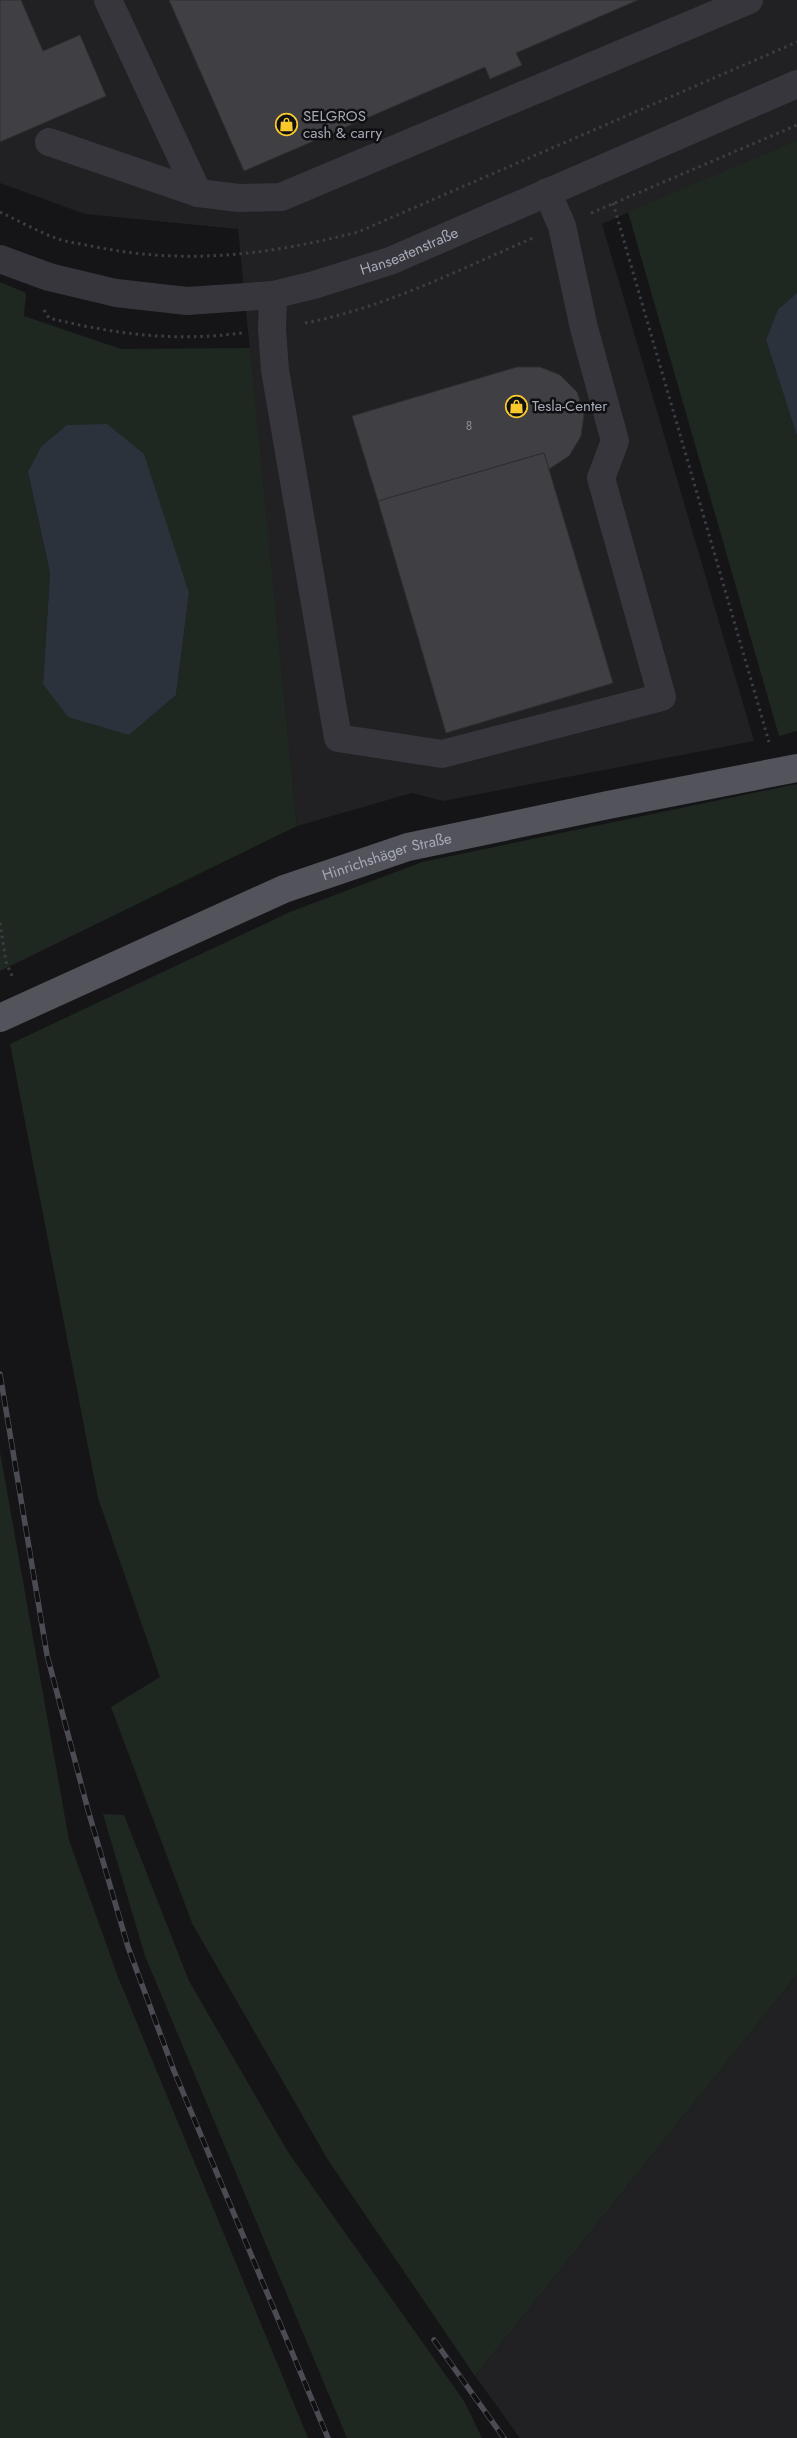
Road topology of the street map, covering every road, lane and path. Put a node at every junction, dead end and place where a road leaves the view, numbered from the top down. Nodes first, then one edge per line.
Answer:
1 (108, 0) edge
2 (749, 0) edge
3 (797, 42) edge
4 (797, 84) edge
5 (49, 142) dead end
6 (603, 168) junction
7 (548, 192) junction
8 (198, 193) junction
9 (0, 212) edge
10 (0, 259) edge
11 (273, 295) junction
12 (787, 770) edge
13 (0, 923) edge
14 (26, 1006) junction
15 (0, 1018) edge

1 - 8 street
2 - 8 street
3 - 9 path
4 - 6 street, Hanseatenstraße
5 - 8 street
6 - 7 street, Hanseatenstraße
6 - 12 path
7 - 11 street, Hanseatenstraße
7 - 11 street
10 - 11 street, Hanseatenstraße
12 - 14 main road, Hinrichshäger Straße
13 - 14 path
14 - 15 main road, Hinrichshäger Straße

